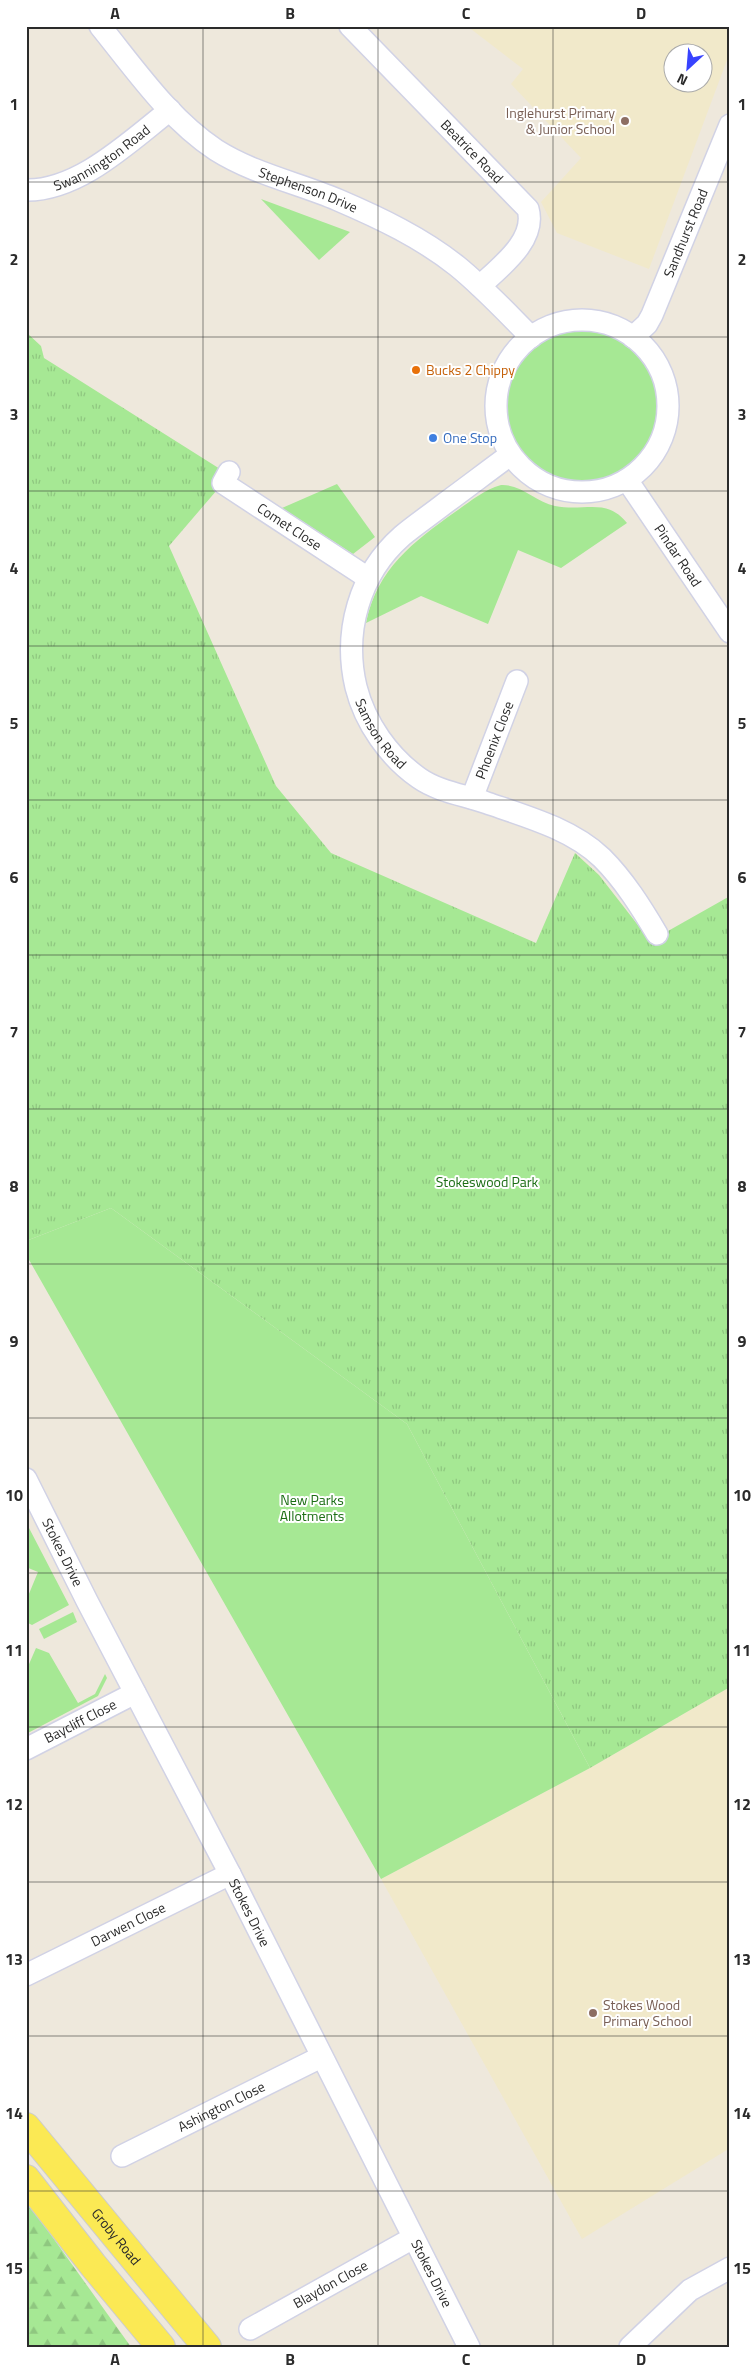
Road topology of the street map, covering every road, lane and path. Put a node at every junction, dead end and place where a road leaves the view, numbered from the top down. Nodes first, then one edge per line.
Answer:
1 (100, 26) edge
2 (352, 27) edge
3 (170, 110) junction
4 (730, 125) edge
5 (26, 190) edge
6 (480, 286) junction
7 (531, 336) junction
8 (633, 336) junction
9 (510, 455) junction
10 (229, 472) dead end
11 (627, 480) junction
12 (368, 578) junction
13 (730, 632) edge
14 (517, 681) dead end
15 (472, 798) junction
16 (657, 934) dead end
17 (26, 1478) edge
18 (135, 1693) junction
19 (26, 1749) edge
20 (230, 1874) junction
21 (26, 1975) edge
22 (322, 2057) junction
23 (26, 2127) edge
24 (122, 2156) dead end
25 (26, 2180) edge
26 (412, 2238) junction
27 (730, 2268) edge
28 (250, 2329) dead end
29 (161, 2347) edge
30 (207, 2347) edge
31 (469, 2347) edge
32 (630, 2347) edge

1 - 3 street, Stephenson Drive
2 - 6 street, Beatrice Road
3 - 5 street, Swannington Road
3 - 6 street, Stephenson Drive
4 - 8 street, Sandhurst Road
6 - 7 street, Stephenson Drive
7 - 8 street
7 - 9 street
8 - 11 street
9 - 11 street
9 - 12 street, Samson Road
10 - 12 street, Comet Close
11 - 13 street, Pindar Road
12 - 15 street, Samson Road
14 - 15 street, Phoenix Close
15 - 16 street, Samson Road
17 - 18 street, Stokes Drive
18 - 19 street, Baycliff Close
18 - 20 street, Stokes Drive
20 - 21 street, Darwen Close
20 - 22 street, Stokes Drive
22 - 24 street, Ashington Close
22 - 26 street, Stokes Drive
23 - 30 main road, Groby Road
25 - 29 main road
26 - 28 street, Blaydon Close
26 - 31 street, Stokes Drive
27 - 32 street

